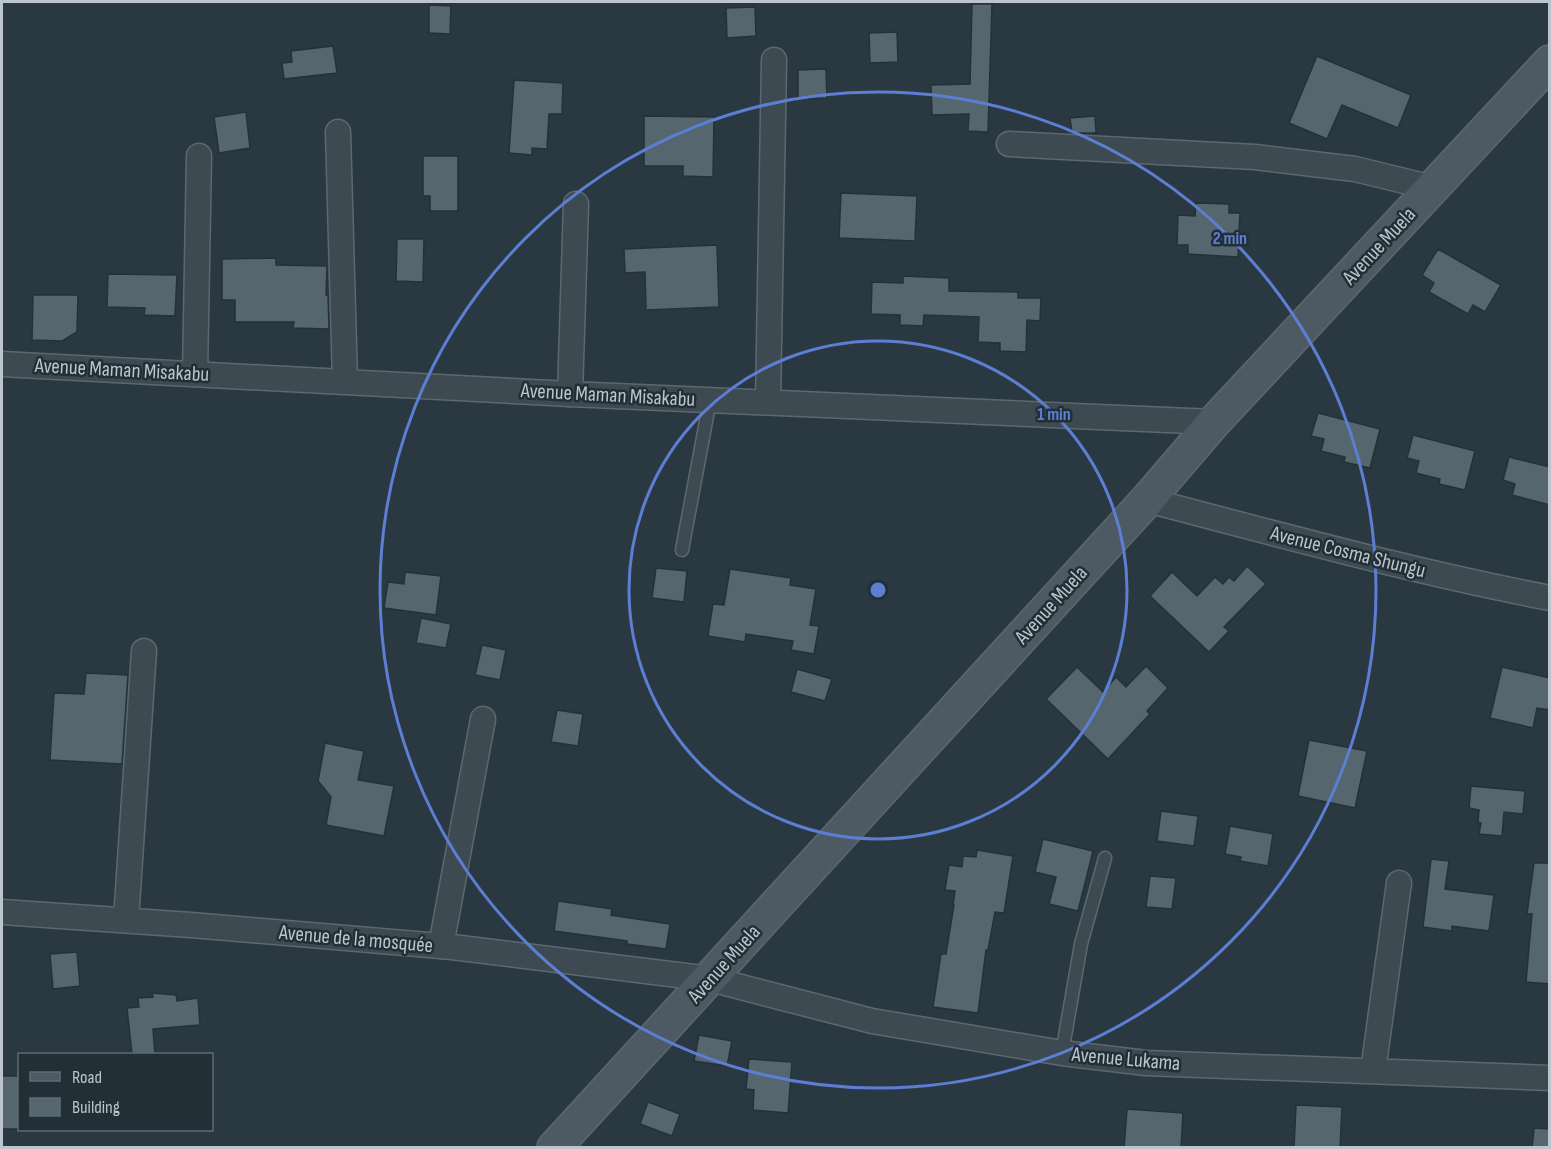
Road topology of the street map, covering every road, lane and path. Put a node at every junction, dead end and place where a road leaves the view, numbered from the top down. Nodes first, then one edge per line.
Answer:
1 (774, 60) dead end
2 (1550, 63) edge
3 (338, 132) dead end
4 (1009, 144) dead end
5 (199, 156) dead end
6 (1433, 188) junction
7 (576, 204) dead end
8 (2, 364) edge
9 (195, 374) junction
10 (345, 381) junction
11 (570, 394) junction
12 (710, 400) junction
13 (768, 402) junction
14 (1214, 422) junction
15 (1148, 500) junction
16 (682, 550) dead end
17 (1550, 598) edge
18 (144, 651) dead end
19 (483, 719) dead end
20 (1105, 858) dead end
21 (1399, 883) dead end
22 (2, 912) edge
23 (126, 920) junction
24 (441, 946) junction
25 (710, 979) junction
26 (1062, 1053) junction
27 (1373, 1071) junction
28 (1550, 1078) edge
29 (554, 1148) edge

1 - 13 street
2 - 6 street, Avenue Muela
3 - 10 street
4 - 6 street
5 - 9 street
6 - 14 street, Avenue Muela
7 - 11 street
8 - 9 street, Avenue Maman Misakabu
9 - 10 street, Avenue Maman Misakabu
10 - 11 street, Avenue Maman Misakabu
11 - 12 street, Avenue Maman Misakabu
12 - 13 street, Avenue Maman Misakabu
12 - 16 lane
13 - 14 street, Avenue Maman Misakabu
14 - 15 street, Avenue Muela
15 - 17 street, Avenue Cosma Shungu
15 - 25 street, Avenue Muela
18 - 23 street
19 - 24 street
20 - 26 lane
21 - 27 street
22 - 23 street, Avenue de la mosquée
23 - 24 street, Avenue de la mosquée
24 - 25 street, Avenue de la mosquée
25 - 26 street, Avenue Lukama
25 - 29 street, Avenue Muela
26 - 27 street, Avenue Lukama
27 - 28 street, Avenue Lukama

